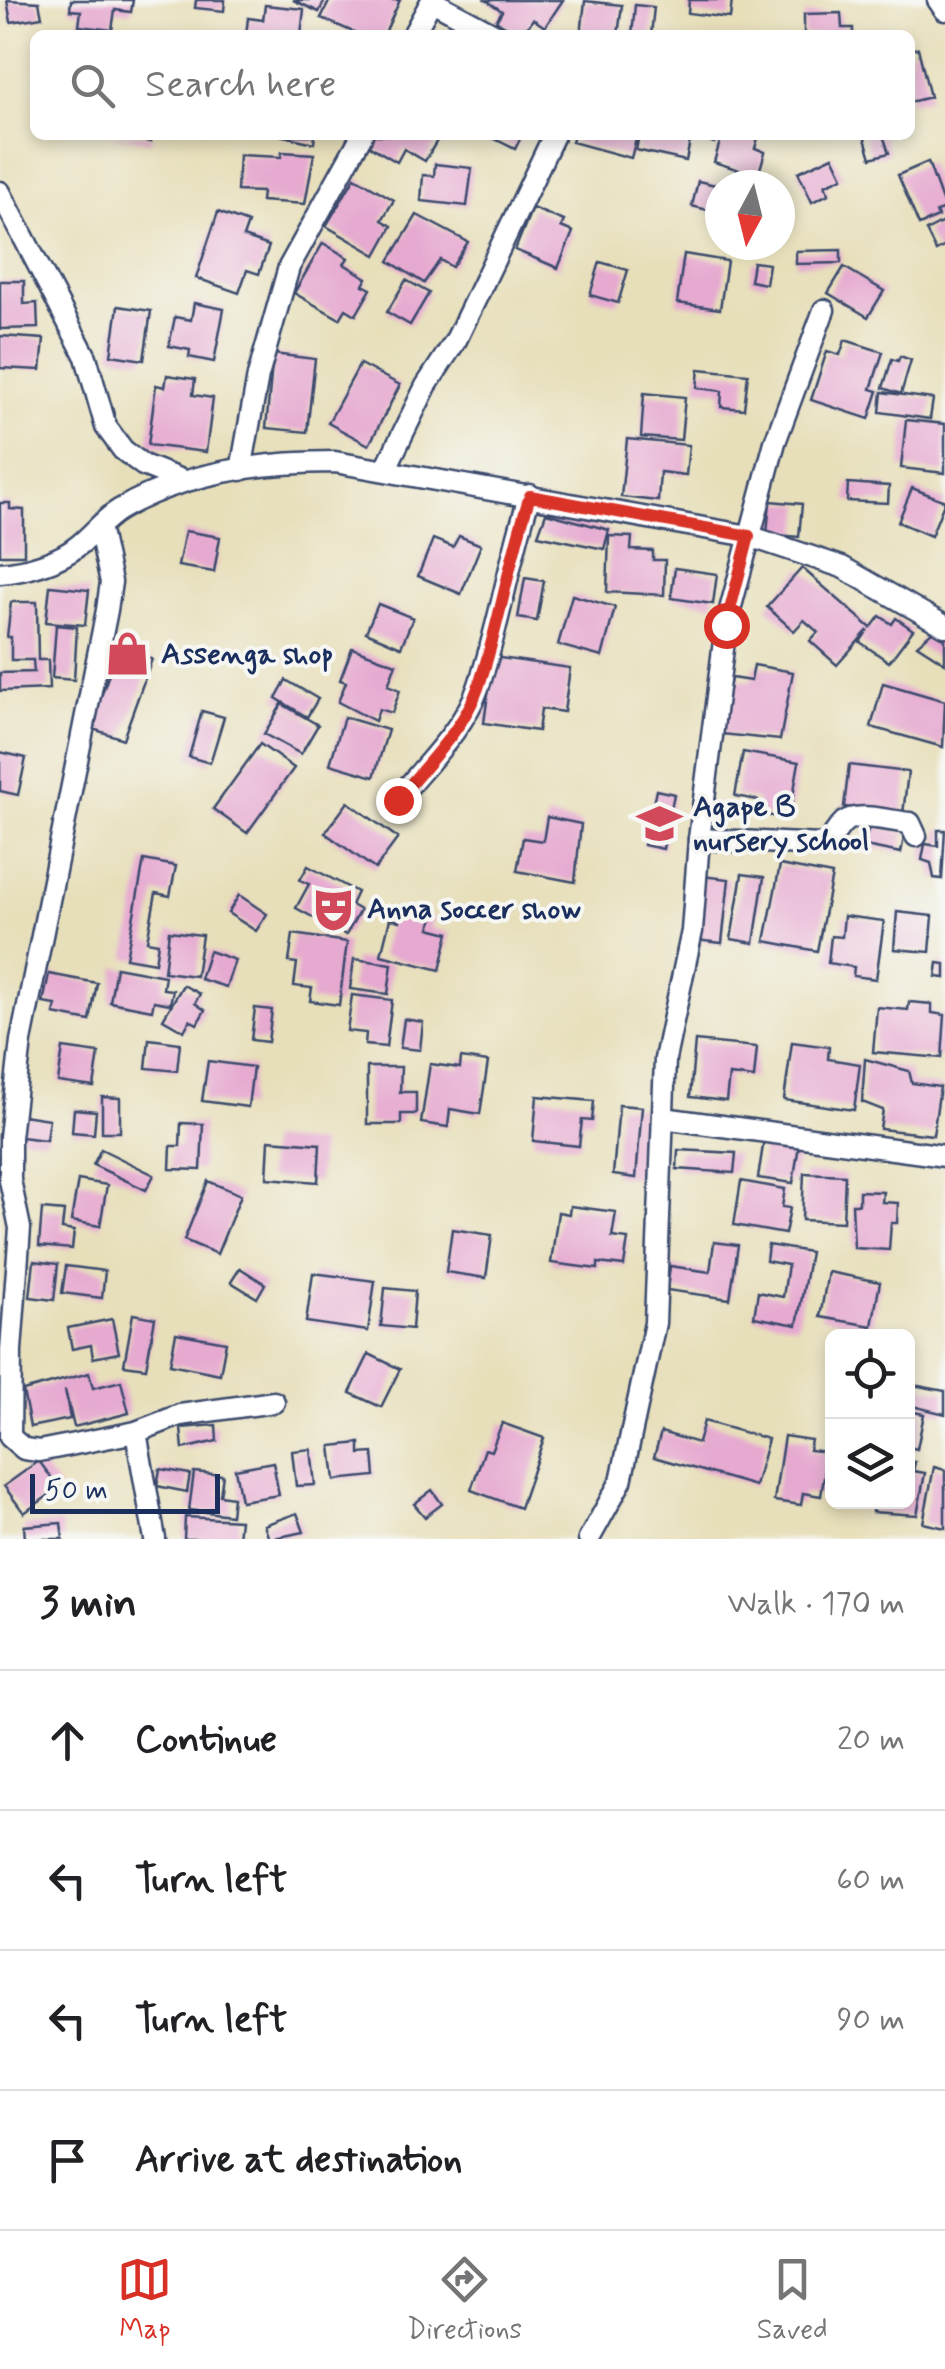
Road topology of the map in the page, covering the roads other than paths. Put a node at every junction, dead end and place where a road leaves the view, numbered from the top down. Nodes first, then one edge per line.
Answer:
1 (432, 0) edge
2 (938, 0) edge
3 (945, 10) edge
4 (416, 30) edge
5 (487, 30) edge
6 (359, 140) edge
7 (552, 140) edge
8 (0, 192) edge
9 (824, 310) dead end
10 (386, 468) junction
11 (241, 470) junction
12 (181, 480) junction
13 (530, 496) junction
14 (99, 527) junction
15 (749, 536) junction
16 (0, 573) edge
17 (945, 626) edge
18 (398, 800) dead end
19 (916, 836) dead end
20 (699, 838) junction
21 (663, 1118) junction
22 (945, 1156) edge
23 (274, 1402) dead end
24 (136, 1432) junction
25 (155, 1539) edge
26 (590, 1539) edge

1 - 4 street
1 - 5 street
2 - 3 street
6 - 11 street
7 - 10 street
8 - 12 street
9 - 15 street
10 - 11 street
10 - 13 street
11 - 12 street
12 - 14 street
13 - 15 street
13 - 18 street
14 - 16 street
14 - 24 street
15 - 17 street
15 - 20 street
19 - 20 street
20 - 21 street
21 - 22 street
21 - 26 street
23 - 24 street
24 - 25 street

